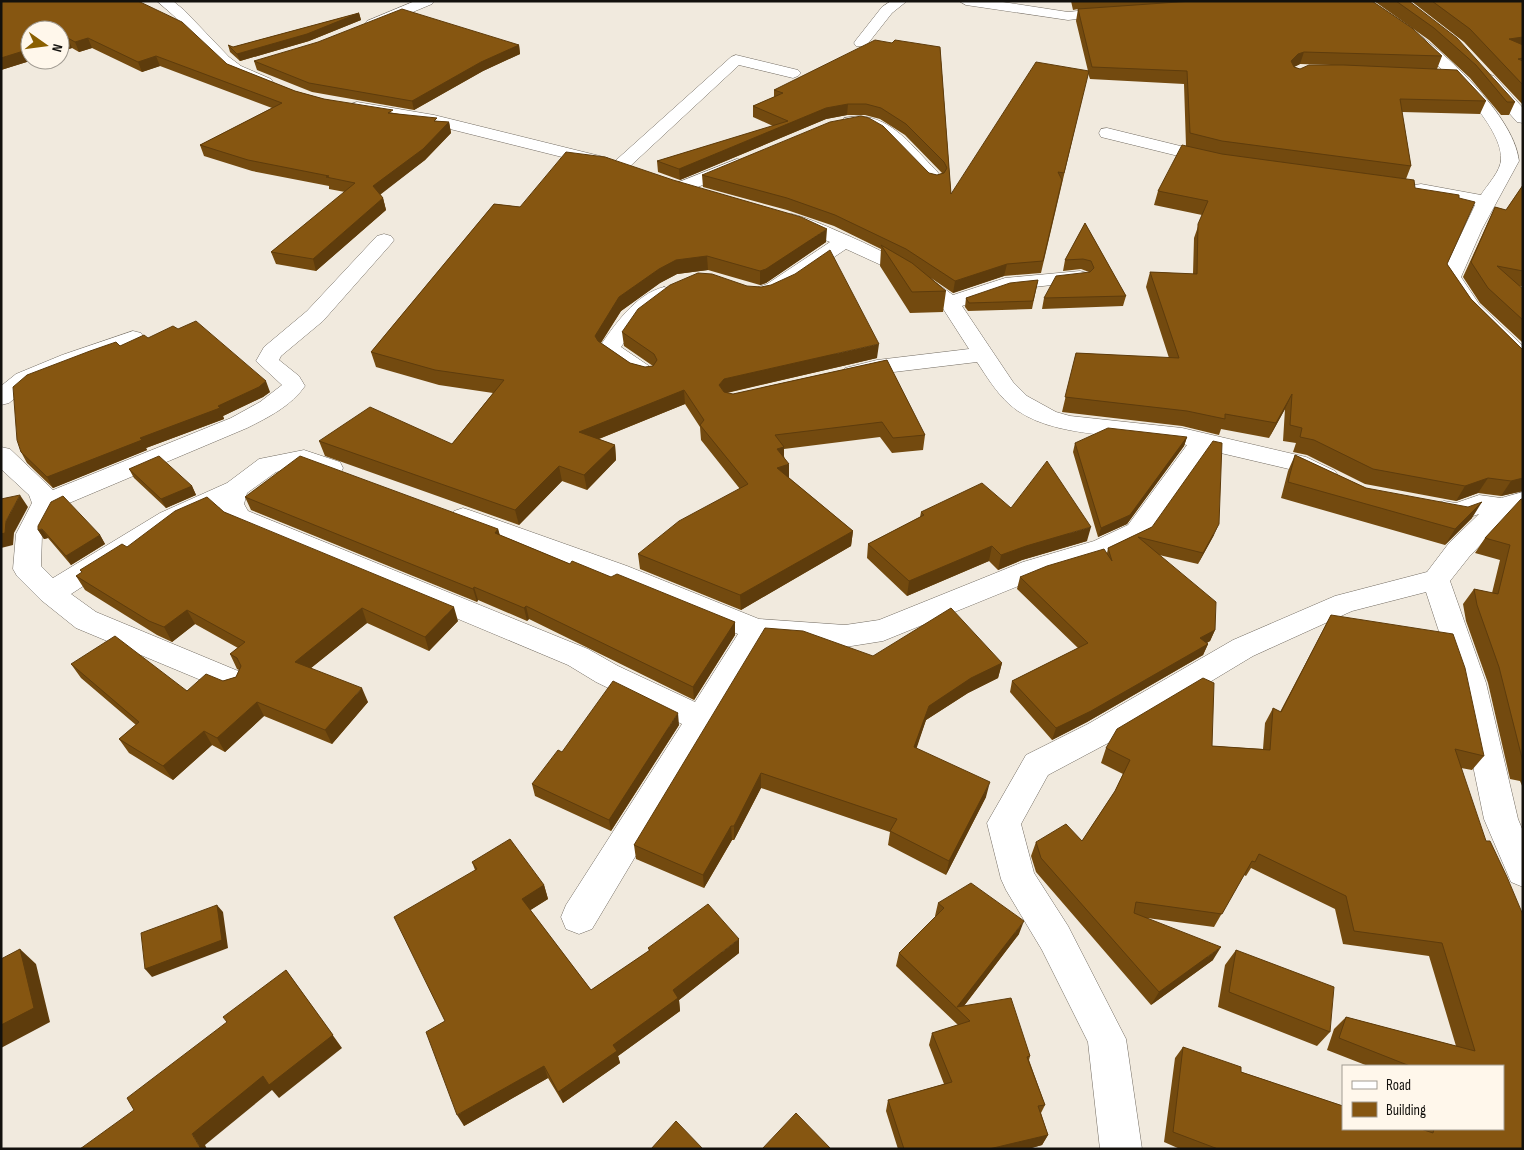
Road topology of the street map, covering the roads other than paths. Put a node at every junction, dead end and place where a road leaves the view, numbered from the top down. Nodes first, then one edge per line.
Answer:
1 (164, 1) edge
2 (427, 1) edge
3 (900, 1) edge
4 (966, 1) edge
5 (1360, 1) edge
6 (1116, 8) edge
7 (354, 31) edge
8 (861, 43) dead end
9 (1480, 70) edge
10 (793, 73) dead end
11 (1437, 75) edge
12 (1454, 76) junction
13 (286, 90) edge
14 (335, 104) edge
15 (1523, 118) edge
16 (833, 126) edge
17 (1107, 133) dead end
18 (750, 159) edge
19 (1228, 162) edge
20 (620, 166) junction
21 (642, 175) edge
22 (935, 179) edge
23 (1407, 187) edge
24 (714, 197) edge
25 (1486, 202) junction
26 (774, 214) edge
27 (384, 240) dead end
28 (844, 242) junction
29 (1080, 277) edge
30 (677, 285) edge
31 (748, 292) edge
32 (950, 303) junction
33 (133, 338) edge
34 (985, 354) junction
35 (1523, 359) edge
36 (646, 374) edge
37 (829, 378) edge
38 (1, 398) edge
39 (1202, 441) junction
40 (1, 455) edge
41 (350, 475) edge
42 (1341, 484) edge
43 (236, 488) junction
44 (44, 502) junction
45 (1512, 504) edge
46 (1425, 506) edge
47 (442, 509) edge
48 (1436, 580) junction
49 (51, 593) junction
50 (756, 630) junction
51 (232, 681) edge
52 (701, 719) junction
53 (1523, 872) edge
54 (579, 917) dead end
55 (1121, 1149) edge

1 - 13 street
2 - 7 street
3 - 8 street
4 - 6 street
5 - 12 street
9 - 15 street
10 - 20 street
11 - 12 street
12 - 25 street
14 - 20 street
16 - 22 street
17 - 19 street
18 - 24 street
20 - 21 street
23 - 25 street
25 - 35 street
26 - 28 street
27 - 44 street
28 - 31 street
28 - 32 street
29 - 32 street
30 - 36 street
32 - 34 street
33 - 38 street
34 - 37 street
34 - 39 street
39 - 42 street
39 - 50 street
40 - 44 street
41 - 43 street
43 - 49 street
43 - 52 street
44 - 49 street
45 - 46 street
45 - 48 street
47 - 50 street
48 - 53 street
48 - 55 street
49 - 51 street
50 - 52 street
52 - 54 street

